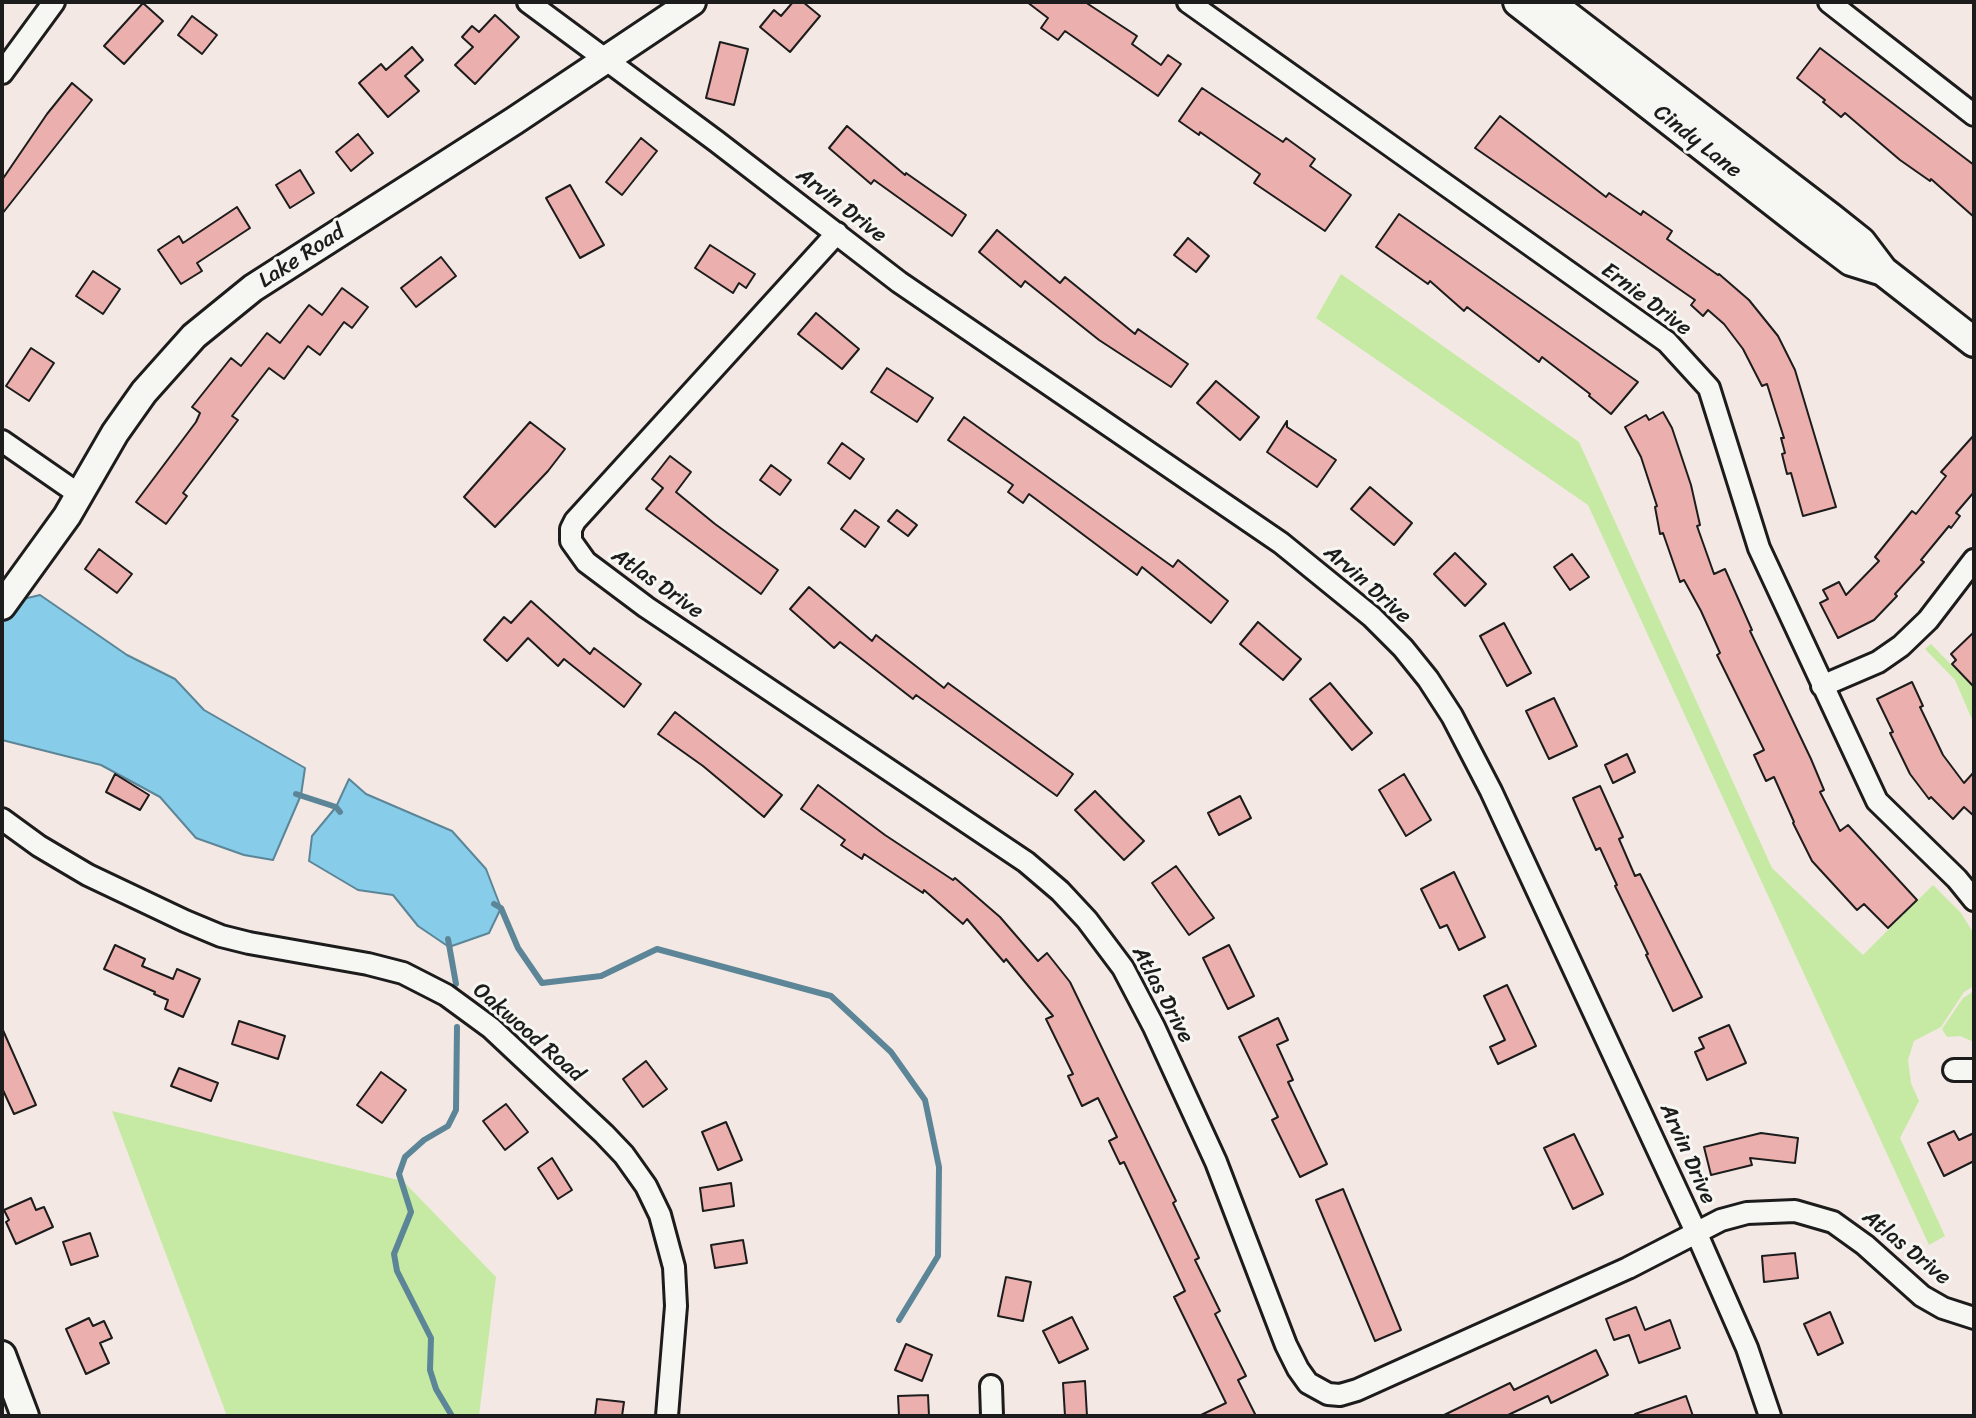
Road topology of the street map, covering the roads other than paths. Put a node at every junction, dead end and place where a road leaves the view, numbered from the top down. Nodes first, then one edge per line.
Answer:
1 (54, 2) edge
2 (528, 2) edge
3 (692, 2) edge
4 (1188, 2) edge
5 (1518, 2) edge
6 (1549, 2) edge
7 (1829, 2) edge
8 (608, 60) junction
9 (2, 73) edge
10 (1974, 115) edge
11 (837, 233) junction
12 (1883, 271) junction
13 (1974, 342) edge
14 (2, 441) edge
15 (80, 495) junction
16 (1974, 560) edge
17 (2, 606) edge
18 (1822, 686) junction
19 (2, 819) edge
20 (1974, 900) edge
21 (1696, 1232) junction
22 (1974, 1318) edge
23 (2, 1355) edge
24 (991, 1386) dead end
25 (25, 1416) edge
26 (667, 1416) edge
27 (992, 1416) edge
28 (1770, 1416) edge

1 - 9 street
2 - 8 street, Arvin Drive
3 - 8 street, Lake Road
4 - 18 street, Ernie Drive
5 - 12 main road, Cindy Lane
6 - 12 main road, Cindy Lane
7 - 10 street
8 - 11 street, Arvin Drive
8 - 15 street, Lake Road
11 - 21 street, Arvin Drive
11 - 21 street, Atlas Drive
12 - 13 main road, Cindy Lane
14 - 15 street
15 - 17 street, Lake Road
16 - 18 street
18 - 20 street, Ernie Drive
19 - 26 street, Oakwood Road
21 - 22 street, Atlas Drive
21 - 28 street, Arvin Drive
23 - 25 street
24 - 27 street

